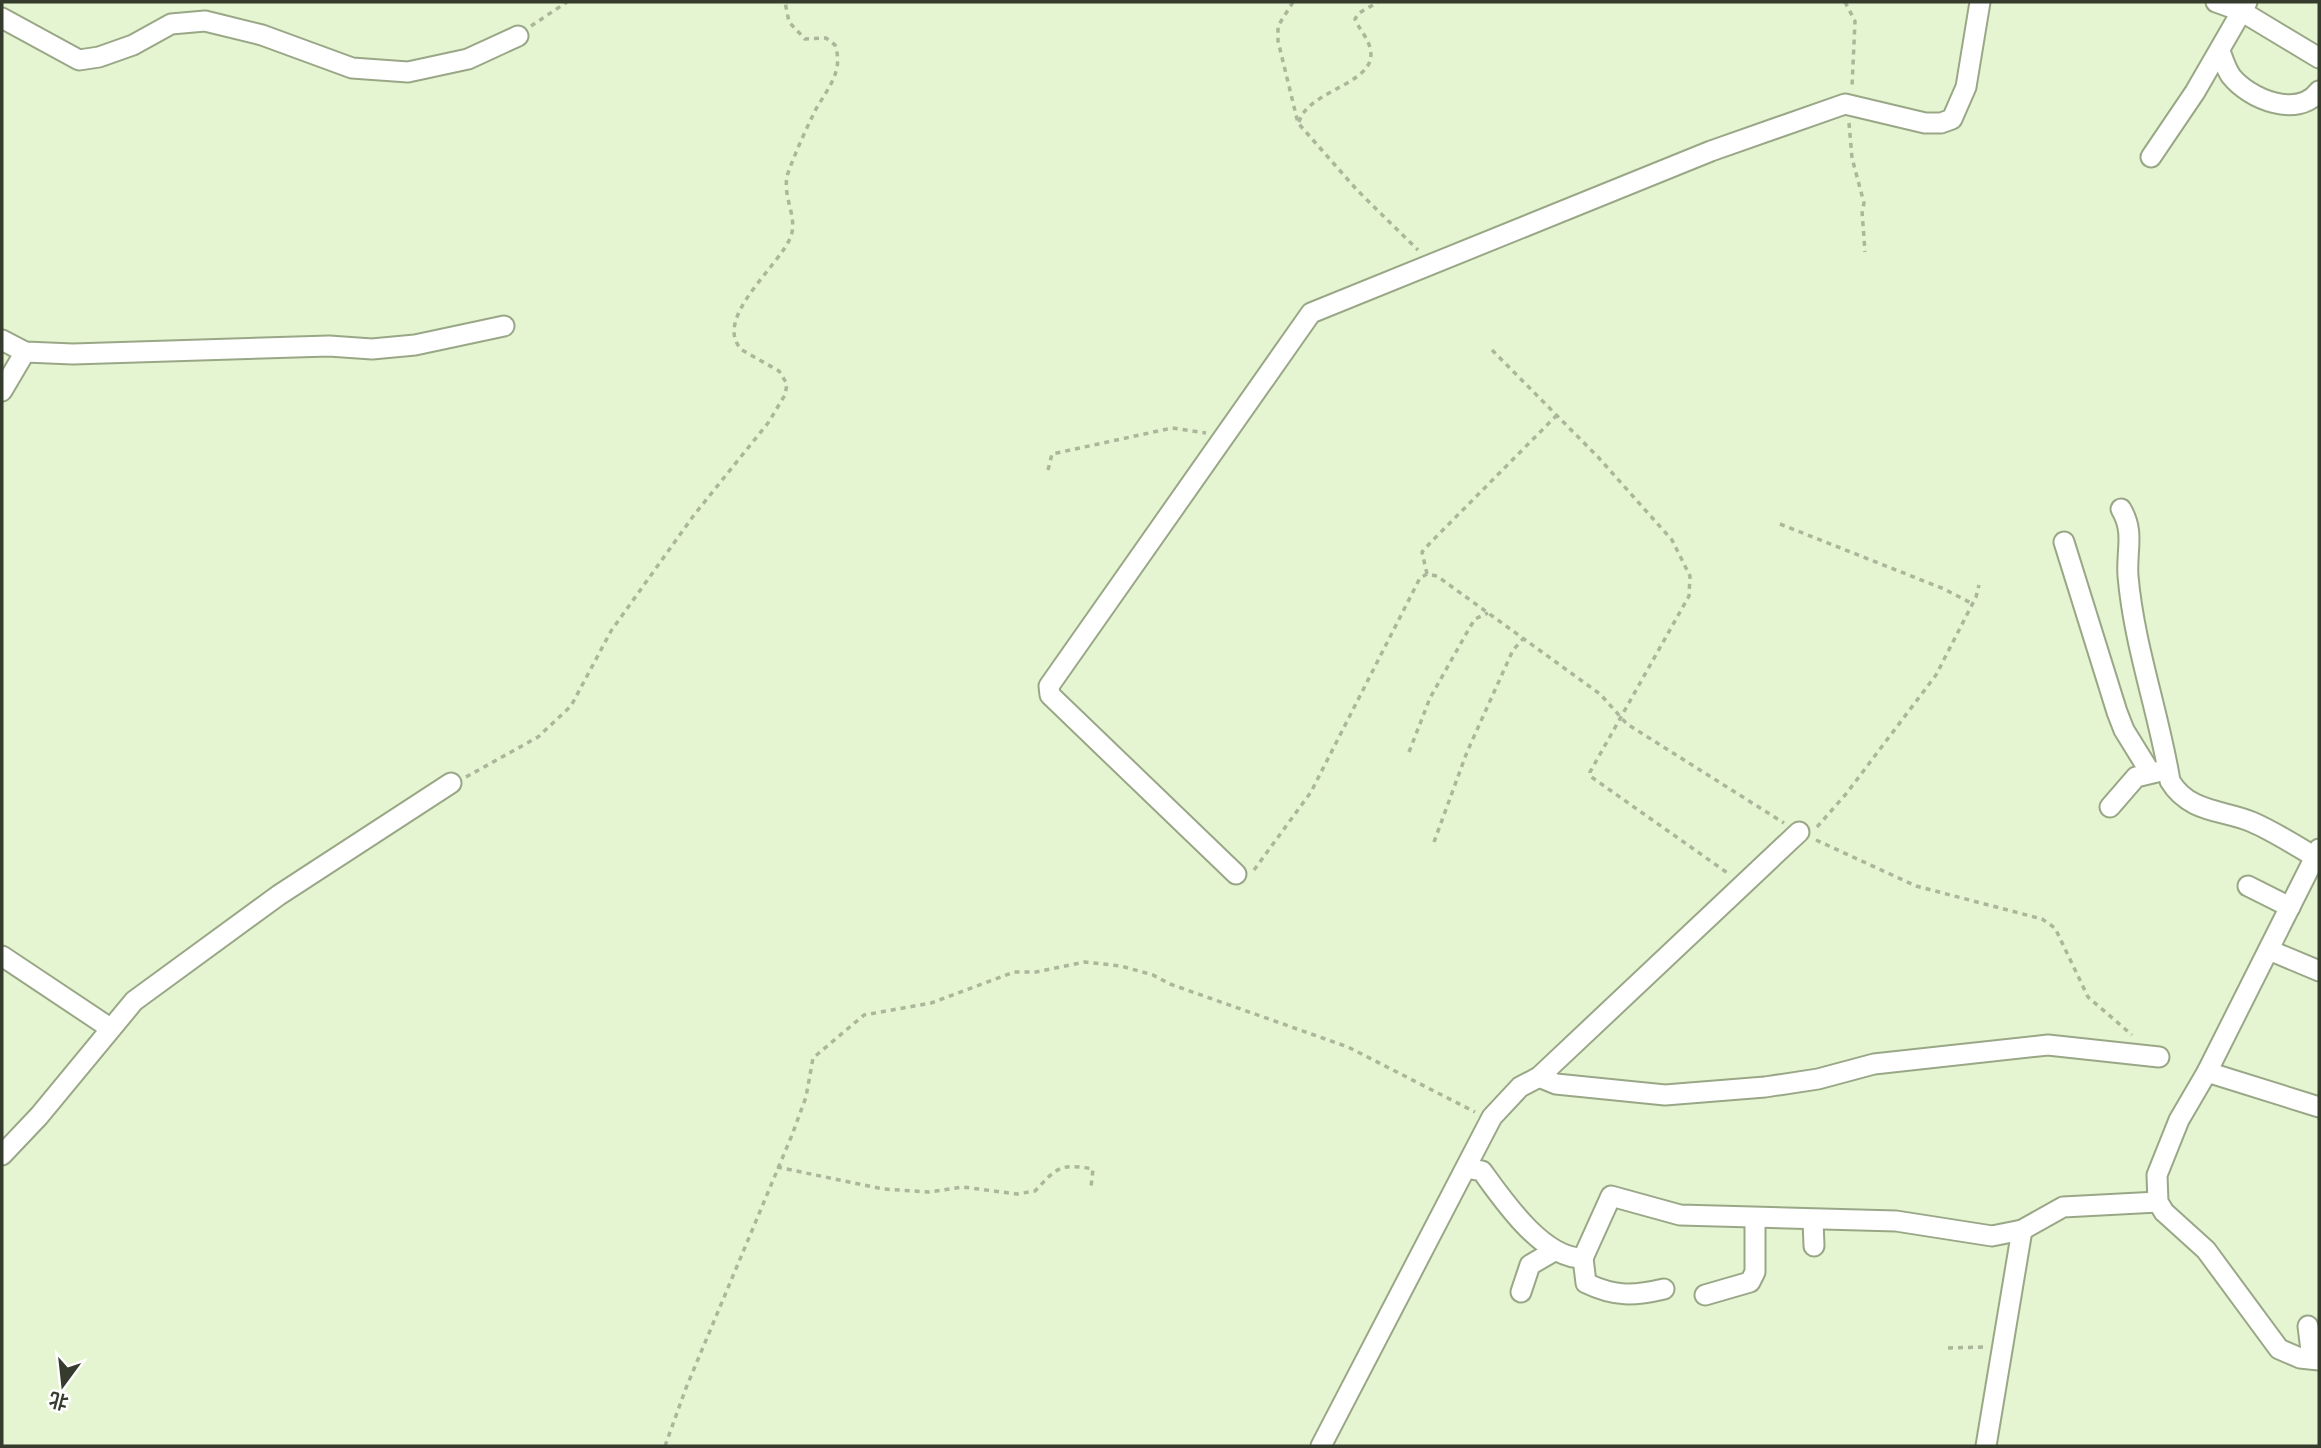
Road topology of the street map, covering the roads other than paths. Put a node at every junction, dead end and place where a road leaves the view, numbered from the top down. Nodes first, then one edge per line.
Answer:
1 (1980, 2) edge
2 (2216, 2) edge
3 (2244, 6) edge
4 (2, 18) edge
5 (518, 36) road end
6 (2220, 51) junction
7 (2319, 58) edge
8 (2319, 91) edge
9 (2151, 157) dead end
10 (504, 326) dead end
11 (2, 341) edge
12 (25, 352) junction
13 (2, 391) edge
14 (2121, 509) dead end
15 (2064, 542) dead end
16 (2160, 771) junction
17 (451, 783) road end
18 (2110, 807) dead end
19 (1803, 835) road end
20 (2317, 853) edge
21 (1236, 874) road end
22 (2248, 886) dead end
23 (2290, 907) junction
24 (2269, 950) junction
25 (2, 956) edge
26 (2319, 971) edge
27 (110, 1028) junction
28 (2159, 1057) road end
29 (2207, 1072) junction
30 (1539, 1077) junction
31 (2319, 1107) edge
32 (2, 1155) edge
33 (1466, 1168) junction
34 (2158, 1202) junction
35 (1755, 1219) junction
36 (1813, 1220) junction
37 (2022, 1230) junction
38 (1814, 1246) dead end
39 (1554, 1251) junction
40 (1583, 1258) junction
41 (1664, 1289) dead end
42 (1521, 1292) dead end
43 (1705, 1295) dead end
44 (2308, 1326) dead end
45 (2316, 1360) edge
46 (1321, 1446) edge
47 (1986, 1446) edge

1 - 21 street
2 - 3 street
3 - 6 street
3 - 7 street
4 - 5 street
6 - 8 street
6 - 9 street
10 - 12 street
11 - 12 street
12 - 13 street
14 - 16 street
15 - 16 street
16 - 18 street
16 - 20 street
17 - 27 street
19 - 30 street
20 - 23 street
22 - 23 street
23 - 24 street
24 - 26 street
24 - 29 street
25 - 27 street
27 - 32 street
28 - 30 street
29 - 31 street
29 - 34 street
30 - 33 street
33 - 39 street
33 - 46 street
34 - 37 street
34 - 45 street
35 - 36 street
35 - 40 street
35 - 43 street
36 - 37 street
36 - 38 street
37 - 47 street
39 - 40 street
39 - 42 street
40 - 41 street
44 - 45 street

